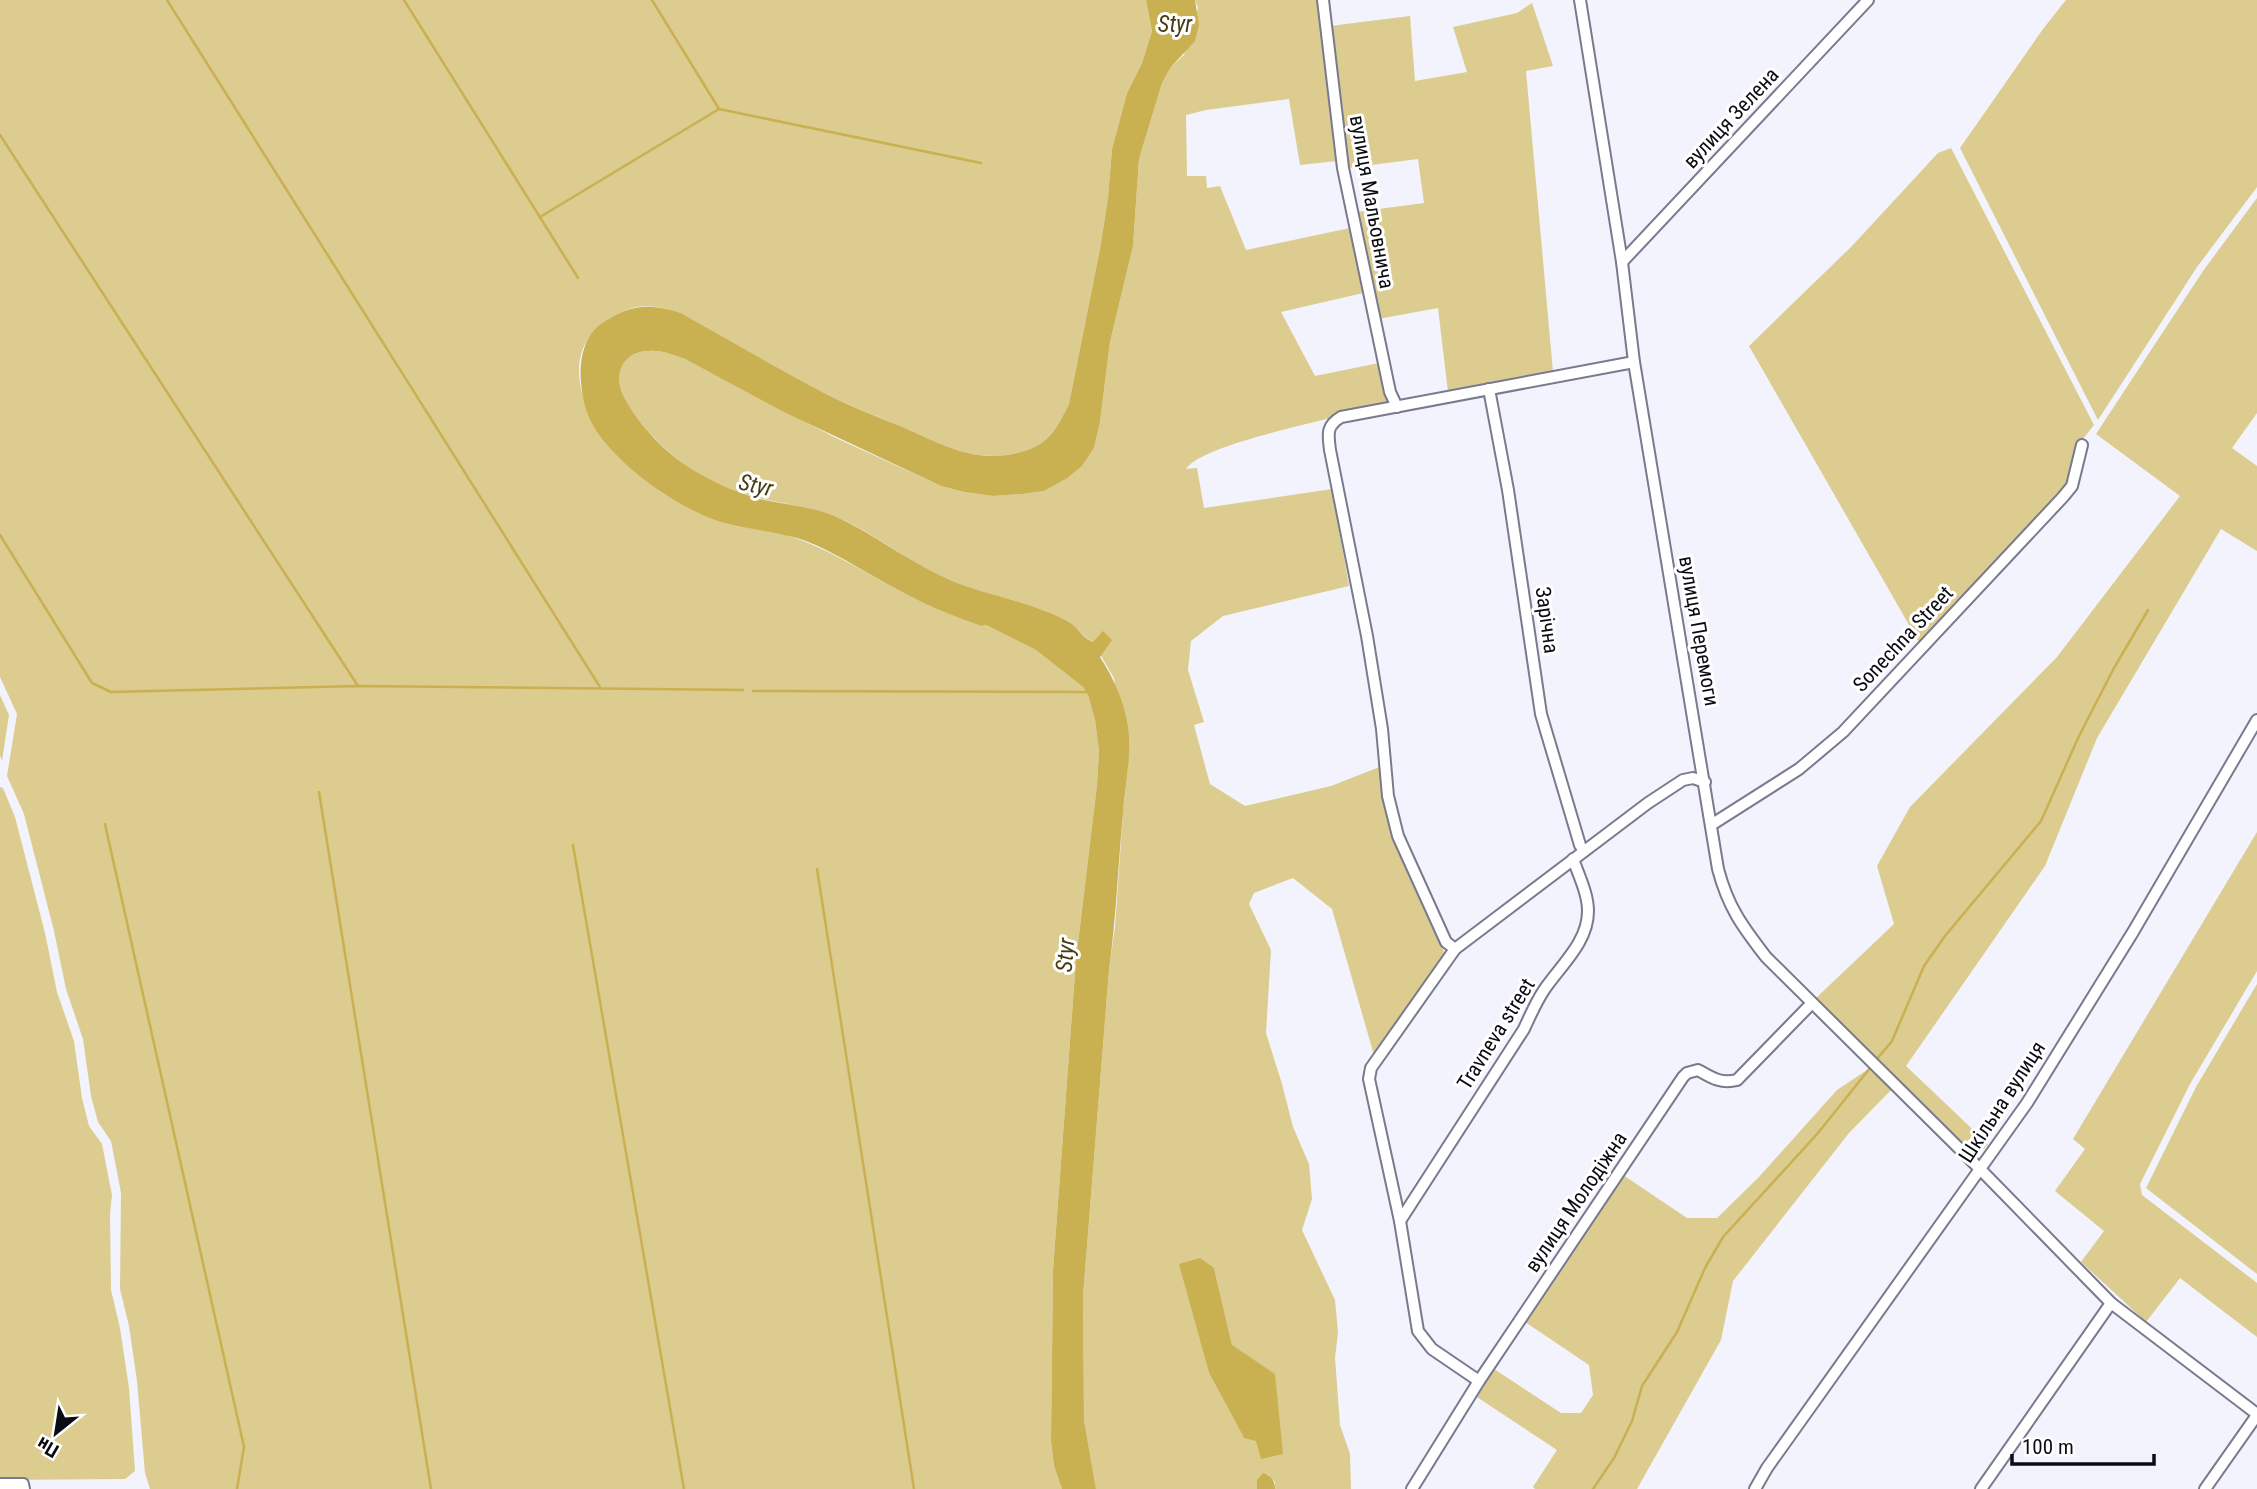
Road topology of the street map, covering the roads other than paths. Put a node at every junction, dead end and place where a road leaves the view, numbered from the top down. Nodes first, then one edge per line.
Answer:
1 (1323, 0) edge
2 (1580, 0) edge
3 (1868, 0) edge
4 (1622, 262) junction
5 (1634, 362) junction
6 (1489, 390) junction
7 (1397, 407) junction
8 (2082, 444) dead end
9 (2257, 720) edge
10 (1705, 782) junction
11 (1712, 825) junction
12 (1584, 852) junction
13 (1573, 859) junction
14 (1455, 949) junction
15 (1812, 1003) junction
16 (1981, 1170) junction
17 (1400, 1221) junction
18 (2111, 1303) junction
19 (1479, 1381) junction
20 (2257, 1415) edge
21 (0, 1484) edge
22 (24, 1486) edge
23 (1412, 1489) edge
24 (1755, 1489) edge
25 (1982, 1489) edge
26 (2205, 1489) edge

1 - 7 street, вулиця Мальовнича
2 - 4 street, вулиця Перемоги
3 - 4 street, вулиця Зелена
4 - 5 street, вулиця Перемоги
5 - 6 street
5 - 10 street, вулиця Перемоги
6 - 7 street
6 - 12 street, Зарічна
7 - 14 street
8 - 11 street, Sonechna Street
9 - 16 street, Шкільна вулиця
10 - 11 street, вулиця Перемоги
10 - 12 street
11 - 15 street, вулиця Перемоги
12 - 13 street
13 - 14 street
13 - 17 street, Travneva street
14 - 17 street
15 - 16 street, вулиця Перемоги
15 - 19 street, вулиця Молодіжна
16 - 18 street, вулиця Перемоги
16 - 24 street, Шкільна вулиця
17 - 19 street
18 - 20 street, вулиця Перемоги
18 - 25 street
19 - 23 street, вулиця Молодіжна
20 - 26 street
21 - 22 street

